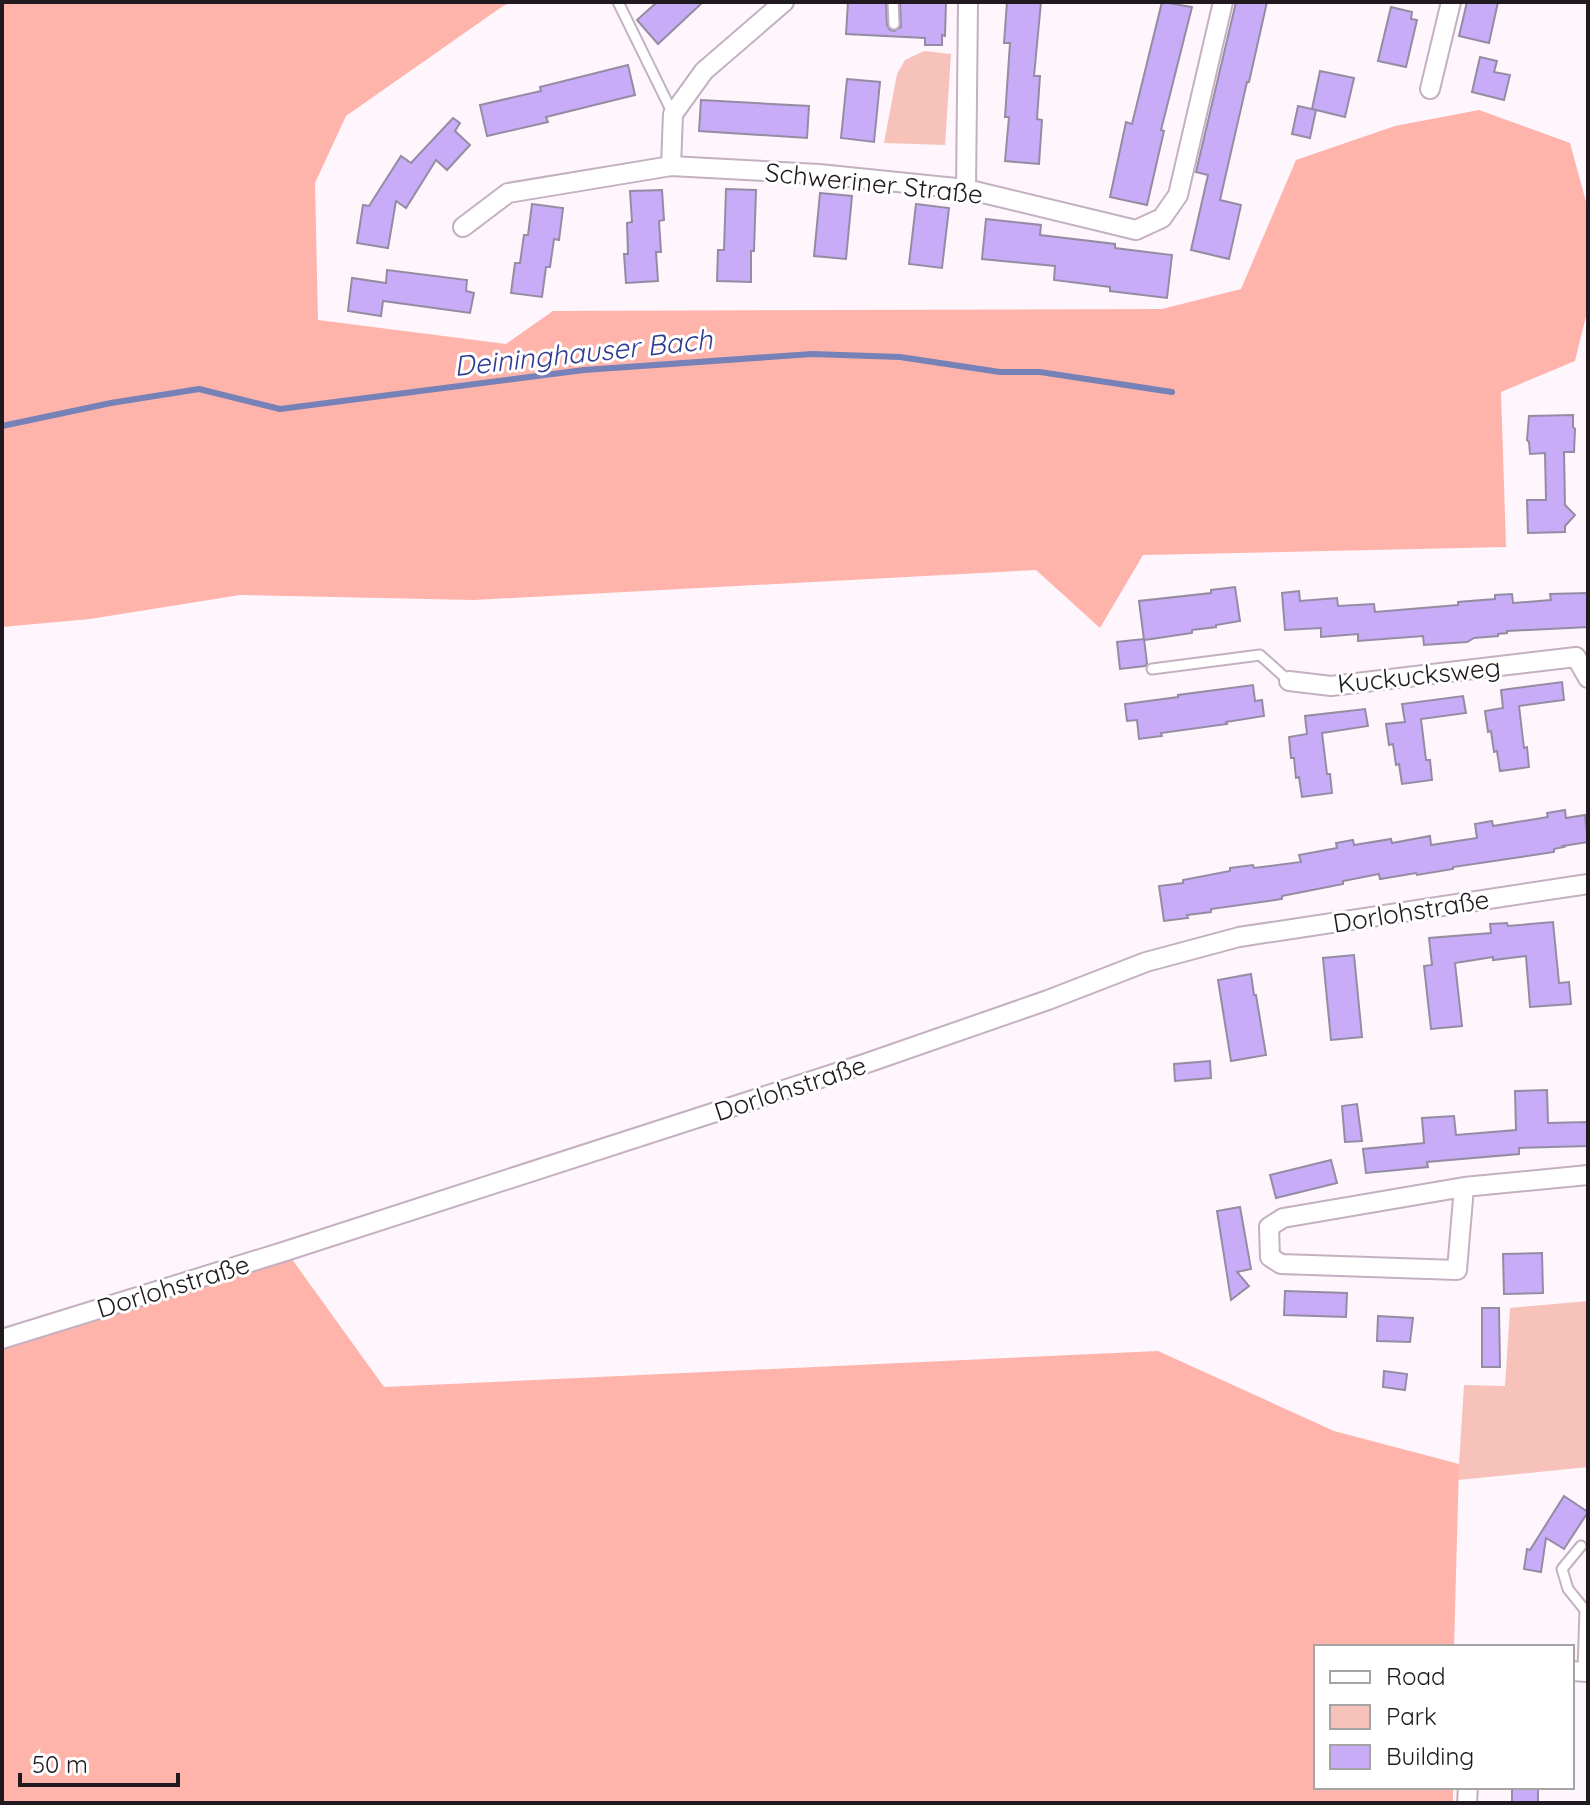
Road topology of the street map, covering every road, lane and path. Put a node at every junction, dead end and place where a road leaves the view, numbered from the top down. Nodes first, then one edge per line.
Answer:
1 (618, 2) edge
2 (784, 2) edge
3 (893, 2) edge
4 (968, 2) edge
5 (1223, 2) edge
6 (1451, 2) edge
7 (894, 24) dead end
8 (1430, 89) dead end
9 (673, 114) junction
10 (671, 166) junction
11 (966, 189) junction
12 (463, 227) dead end
13 (1152, 669) dead end
14 (1586, 671) edge
15 (1289, 681) joint
16 (1588, 884) edge
17 (1588, 1175) edge
18 (1464, 1187) junction
19 (2, 1339) edge
20 (1581, 1546) dead end
21 (1581, 1672) edge

1 - 9 lane
2 - 9 street
3 - 7 lane
4 - 11 street
5 - 11 street, Schweriner Straße
6 - 8 street
9 - 10 street
10 - 11 street, Schweriner Straße
10 - 12 street, Schweriner Straße
13 - 15 lane, Kuckucksweg
14 - 15 street, Kuckucksweg
16 - 19 street, Dorlohstraße
17 - 18 street
18 - 18 street
20 - 21 lane

